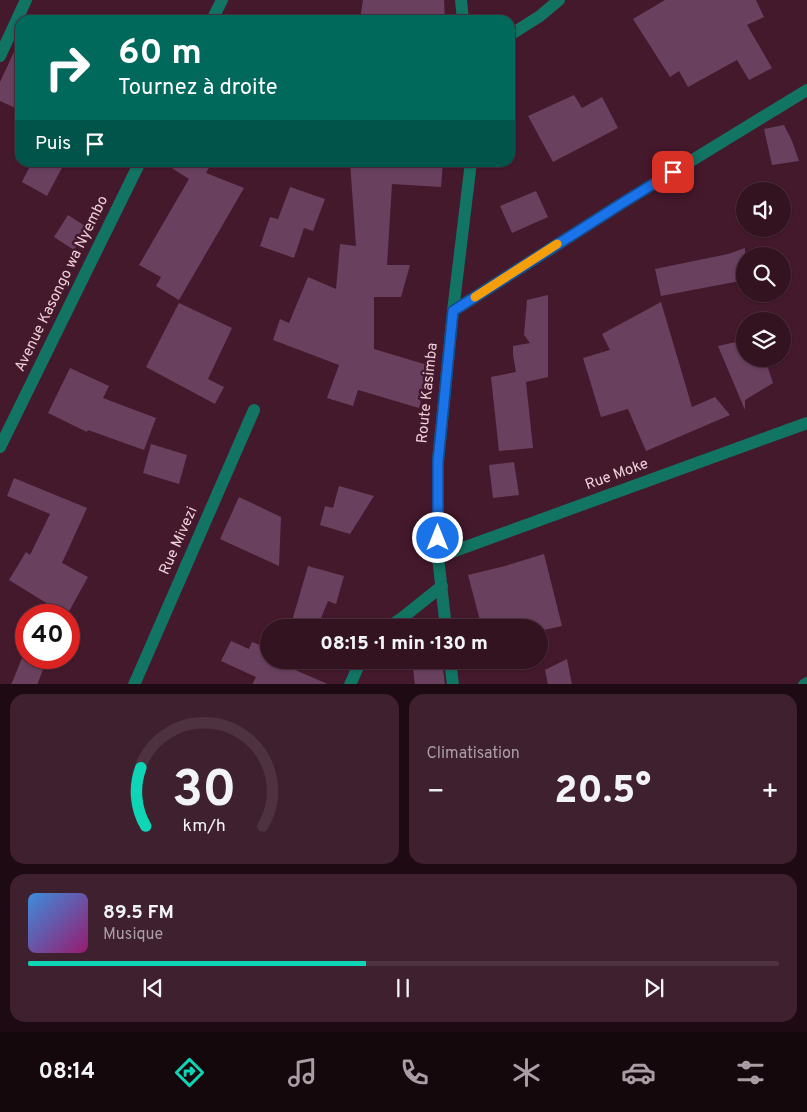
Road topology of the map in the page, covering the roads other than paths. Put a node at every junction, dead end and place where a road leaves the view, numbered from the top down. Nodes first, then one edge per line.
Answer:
1 (26, 0) edge
2 (222, 0) edge
3 (460, 0) edge
4 (559, 0) edge
5 (19, 15) edge
6 (214, 15) edge
7 (462, 15) edge
8 (15, 24) edge
9 (515, 32) edge
10 (0, 56) edge
11 (807, 90) edge
12 (138, 167) edge
13 (470, 167) edge
14 (453, 311) junction
15 (254, 410) dead end
16 (807, 423) edge
17 (0, 447) edge
18 (438, 557) junction
19 (442, 586) junction
20 (400, 619) edge
21 (445, 619) edge
22 (357, 669) edge
23 (451, 669) edge
24 (134, 684) edge
25 (350, 684) edge
26 (453, 684) edge

1 - 5 street
2 - 6 street
3 - 7 street
4 - 9 street
8 - 10 street
11 - 14 street
12 - 17 street, Avenue Kasongo wa Nyembo
13 - 14 street, Route Kasimba
14 - 18 street, Route Kasimba
15 - 24 street, Rue Mivezi
16 - 18 street, Rue Moke
18 - 19 street, Route Kasimba
19 - 20 street
19 - 21 street, Route Kasimba
22 - 25 street
23 - 26 street

